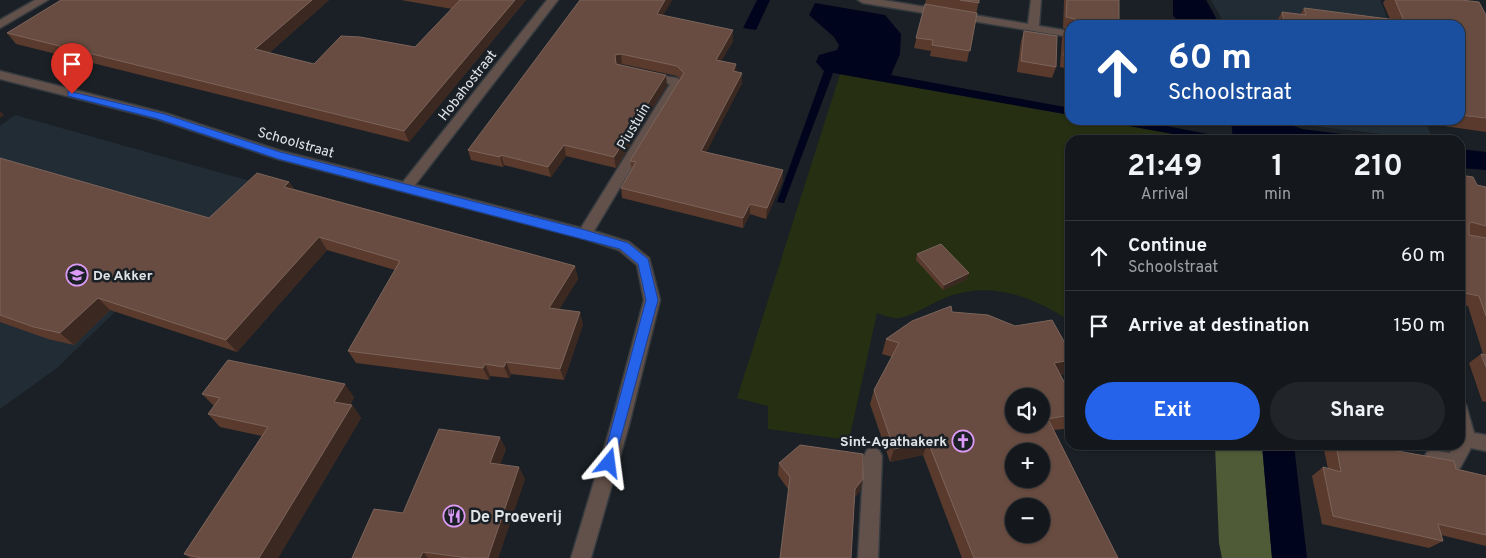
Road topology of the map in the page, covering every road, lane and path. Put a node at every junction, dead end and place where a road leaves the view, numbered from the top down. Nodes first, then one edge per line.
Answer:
1 (43, 0) edge
2 (553, 0) edge
3 (864, 0) edge
4 (1036, 0) edge
5 (1, 23) edge
6 (1033, 27) junction
7 (1065, 33) edge
8 (632, 72) edge
9 (0, 75) edge
10 (405, 189) junction
11 (585, 234) junction
12 (1465, 431) edge
13 (1467, 439) junction
14 (1465, 443) edge
15 (1486, 443) edge
16 (1461, 450) edge
17 (1416, 455) edge
18 (874, 456) dead end
19 (581, 558) edge
20 (868, 558) edge

1 - 5 street
2 - 10 street, Hobahostraat
3 - 6 street
4 - 6 street
6 - 7 street
8 - 11 street, Piustuin
9 - 10 street, Schoolstraat
10 - 11 street, Schoolstraat
11 - 19 street, Schoolstraat
12 - 13 street
13 - 14 street
13 - 15 street
16 - 17 street
18 - 20 street

